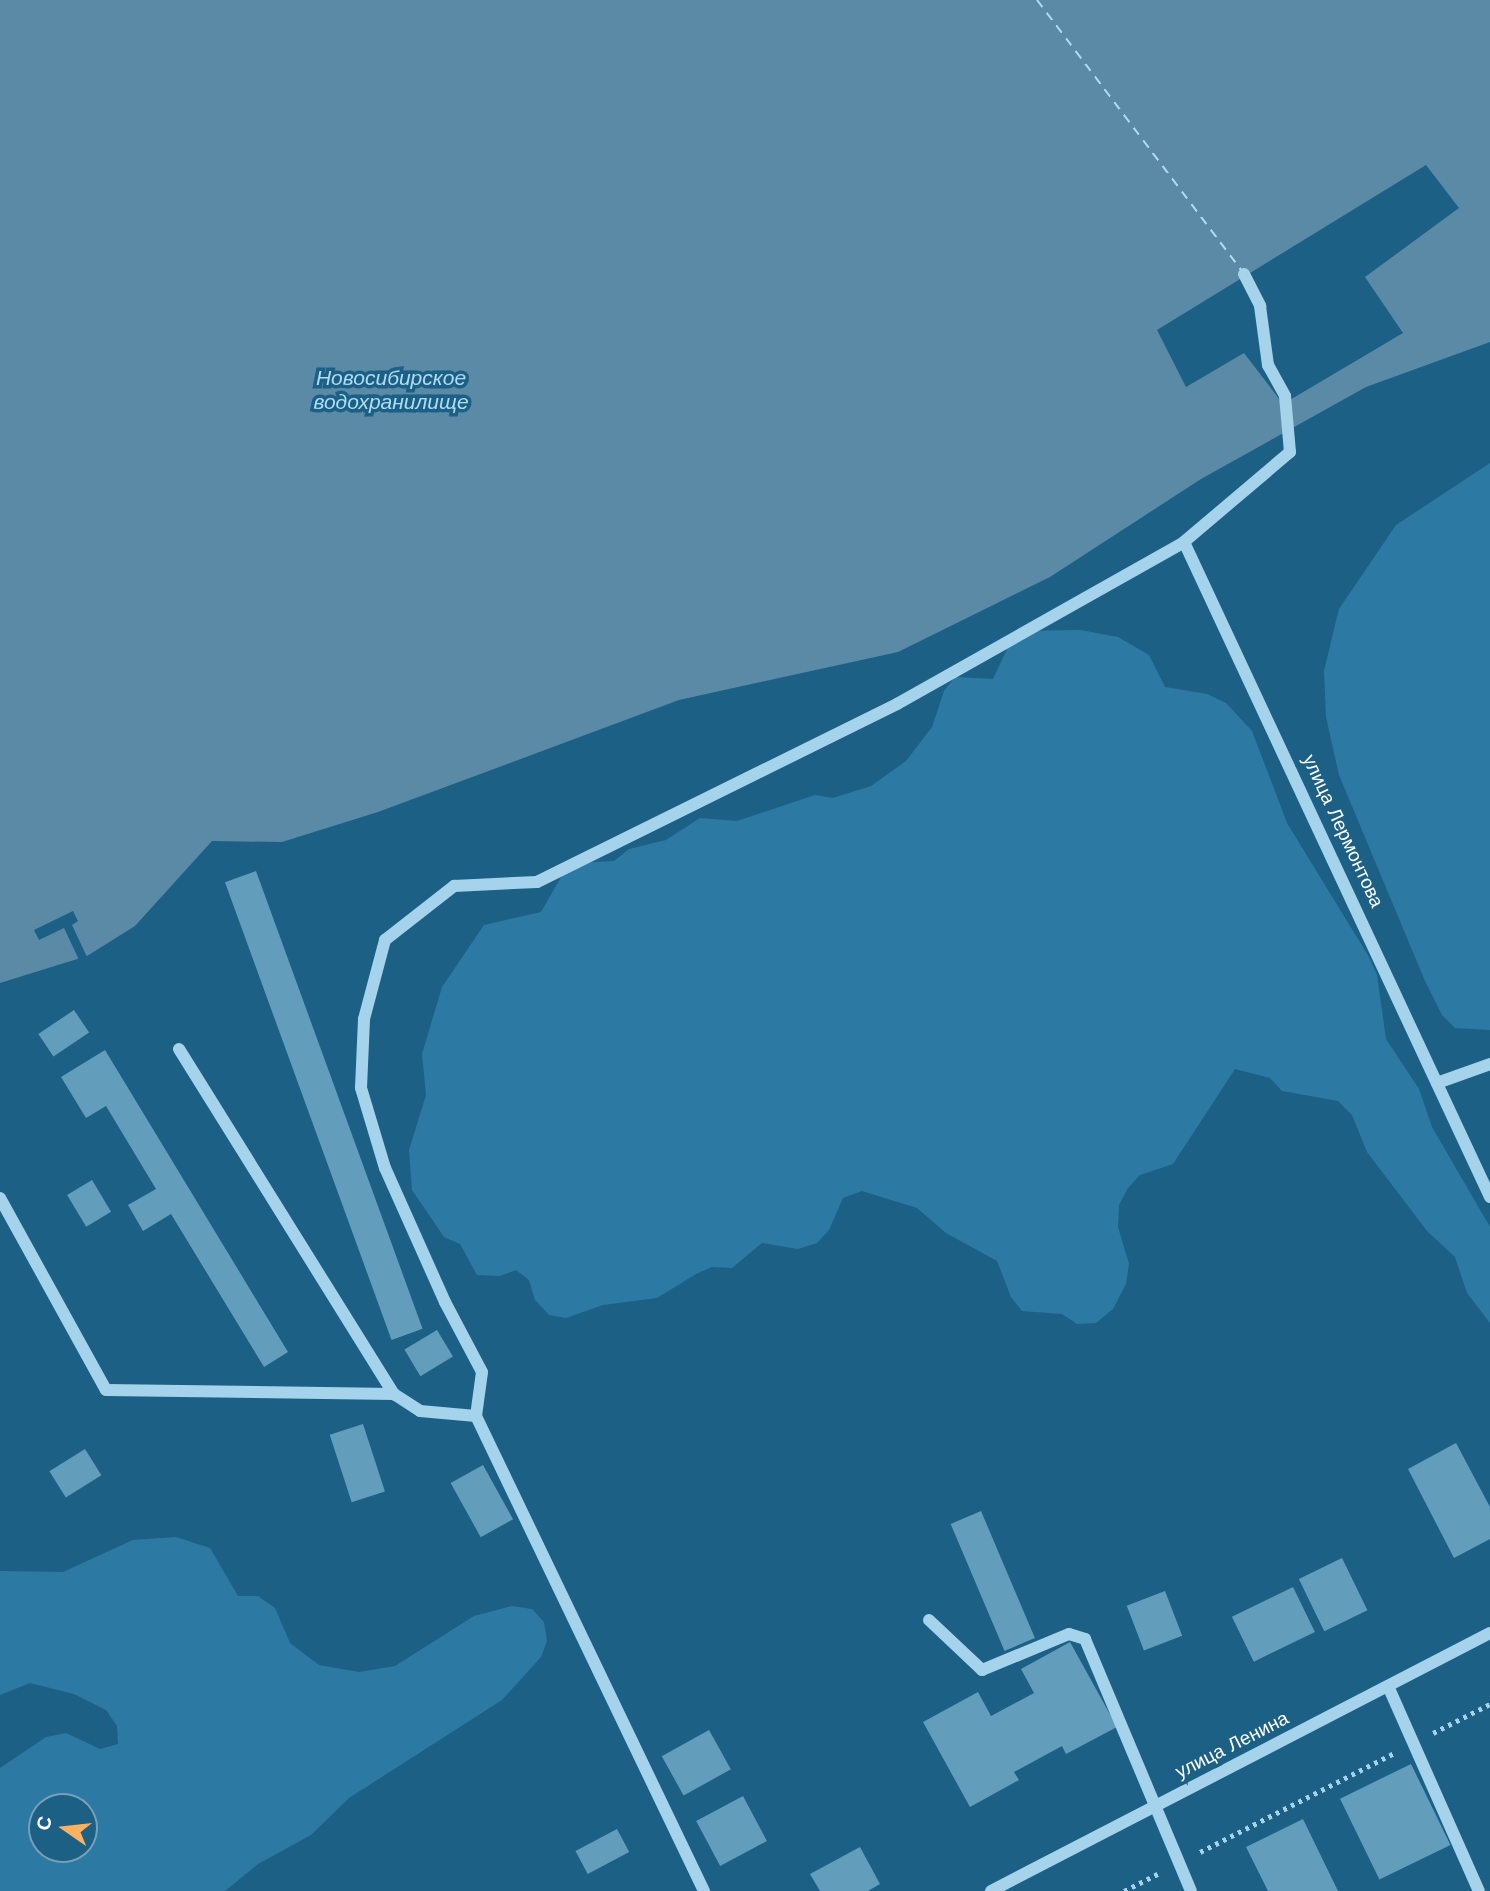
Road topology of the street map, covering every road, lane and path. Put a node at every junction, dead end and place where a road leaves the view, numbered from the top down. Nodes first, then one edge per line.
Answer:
1 (1244, 274) dead end
2 (1184, 542) junction
3 (179, 1049) dead end
4 (1490, 1064) edge
5 (1437, 1083) junction
6 (1490, 1197) edge
7 (0, 1198) edge
8 (394, 1394) junction
9 (476, 1416) junction
10 (929, 1620) dead end
11 (1490, 1633) edge
12 (1388, 1686) junction
13 (1490, 1704) edge
14 (1413, 1743) junction
15 (1153, 1807) junction
16 (1179, 1863) junction
17 (704, 1891) edge
18 (991, 1891) edge
19 (1124, 1891) edge
20 (1191, 1891) edge
21 (1479, 1891) edge

1 - 2 street
2 - 5 street, улица Лермонтова
2 - 9 street
3 - 8 street
4 - 5 street
5 - 6 street, улица Лермонтова
7 - 8 street
8 - 9 street
9 - 17 street
10 - 15 street
11 - 12 street, улица Ленина
12 - 14 street
12 - 15 street, улица Ленина
13 - 14 path
14 - 16 path
14 - 21 street
15 - 16 street
15 - 18 street, улица Ленина
16 - 19 path
16 - 20 street

